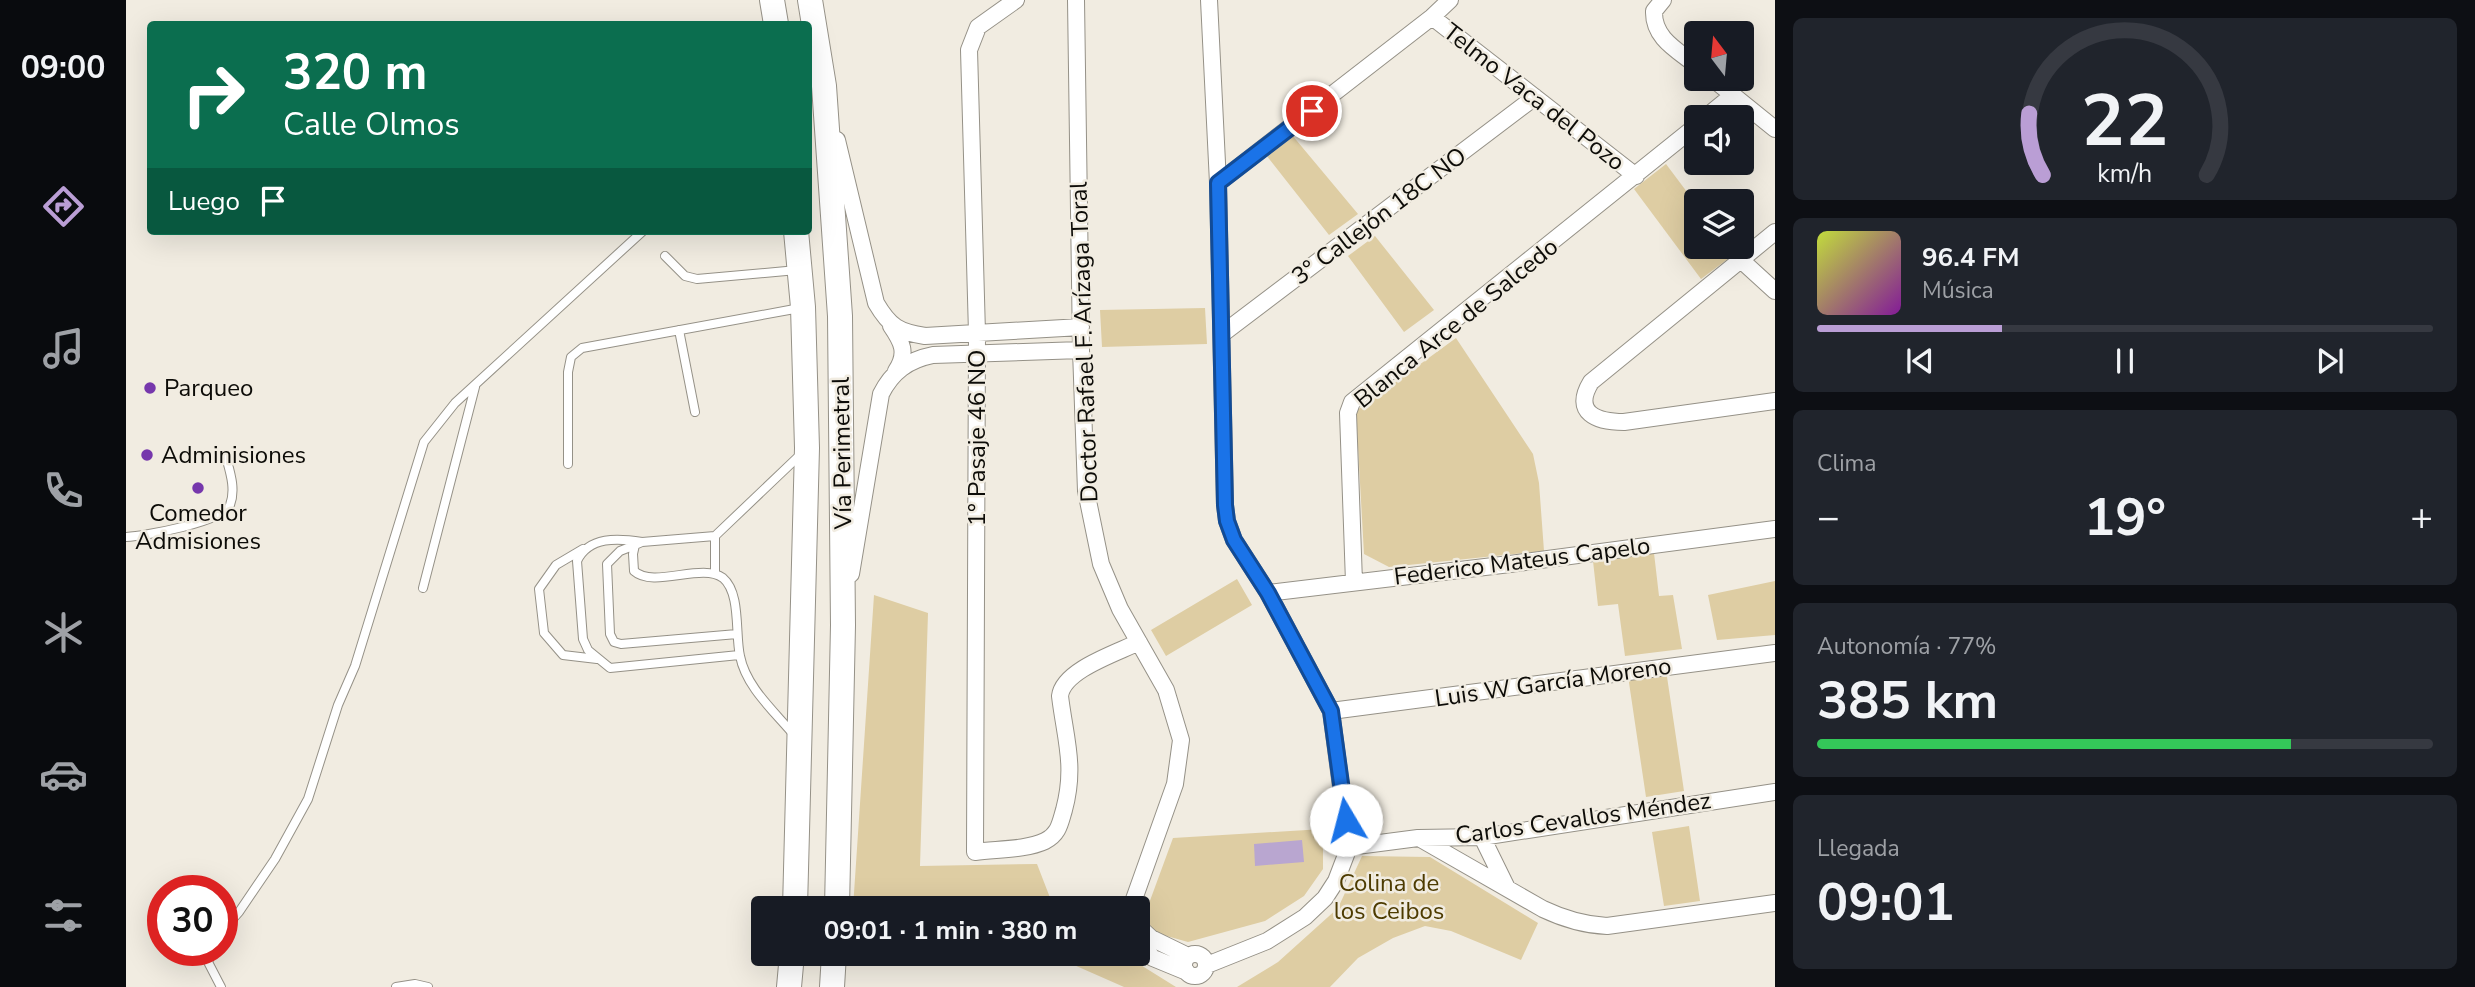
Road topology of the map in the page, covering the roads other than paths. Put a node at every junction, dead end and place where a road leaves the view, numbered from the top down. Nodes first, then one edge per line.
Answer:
1 (772, 0) edge
2 (810, 0) edge
3 (1016, 0) edge
4 (1076, 0) edge
5 (1450, 0) edge
6 (1662, 0) edge
7 (1213, 3) edge
8 (1432, 17) junction
9 (776, 21) edge
10 (1684, 55) edge
11 (824, 86) junction
12 (1729, 91) edge
13 (1733, 94) junction
14 (1535, 97) junction
15 (1720, 105) edge
16 (1775, 129) edge
17 (1684, 136) edge
18 (1636, 176) junction
19 (1218, 183) junction
20 (1775, 232) edge
21 (639, 235) edge
22 (796, 235) edge
23 (665, 256) dead end
24 (1741, 260) junction
25 (800, 270) junction
26 (1775, 290) edge
27 (803, 307) junction
28 (885, 317) junction
29 (1081, 327) junction
30 (679, 330) junction
31 (977, 333) junction
32 (1222, 334) junction
33 (1081, 350) junction
34 (977, 354) junction
35 (892, 376) junction
36 (475, 387) junction
37 (1775, 401) edge
38 (695, 412) dead end
39 (807, 448) junction
40 (226, 457) dead end
41 (568, 464) dead end
42 (1775, 529) edge
43 (715, 536) junction
44 (126, 537) edge
45 (639, 543) junction
46 (583, 550) junction
47 (715, 574) junction
48 (1354, 582) junction
49 (423, 588) dead end
50 (1268, 593) junction
51 (843, 625) junction
52 (737, 634) junction
53 (1139, 642) junction
54 (1775, 653) edge
55 (739, 655) junction
56 (597, 659) junction
57 (1331, 711) junction
58 (799, 741) junction
59 (1775, 792) edge
60 (1418, 838) junction
61 (1482, 838) junction
62 (1349, 847) junction
63 (1507, 888) junction
64 (795, 896) edge
65 (836, 896) edge
66 (1135, 896) edge
67 (1775, 903) edge
68 (238, 913) edge
69 (1150, 937) edge
70 (1150, 955) edge
71 (210, 966) edge
72 (791, 966) edge
73 (833, 966) edge
74 (1195, 974) edge
75 (221, 987) edge
76 (396, 987) edge
77 (428, 987) edge
78 (789, 987) edge
79 (832, 987) edge

1 - 9 highway
2 - 11 highway, Vía Perimetral
3 - 31 street, 1° Pasaje 46 NO
4 - 29 street, Doctor Rafael F. Arízaga Toral
5 - 8 street
6 - 10 street
7 - 19 street
8 - 14 street, Telmo Vaca del Pozo
8 - 19 street
11 - 28 street
11 - 51 highway, Vía Perimetral
12 - 13 street
13 - 15 street
13 - 16 street
14 - 18 street, Telmo Vaca del Pozo
14 - 32 street, 3° Callejón 18C NO
17 - 18 street, Blanca Arce de Salcedo
18 - 48 street, Blanca Arce de Salcedo
19 - 32 street
20 - 24 street
21 - 36 lane
22 - 25 highway, Vía Perimetral
23 - 25 lane
24 - 26 street
24 - 37 street
25 - 27 highway, Vía Perimetral
27 - 30 lane
27 - 39 highway, Vía Perimetral
28 - 31 street
28 - 35 street
29 - 31 street
29 - 33 street, Doctor Rafael F. Arízaga Toral
30 - 38 lane
30 - 41 lane
31 - 34 street, 1° Pasaje 46 NO
32 - 50 street
33 - 34 street
33 - 53 street, Doctor Rafael F. Arízaga Toral
34 - 35 street
34 - 53 street, 1° Pasaje 46 NO
35 - 51 street
36 - 49 lane
36 - 68 lane
39 - 43 lane
39 - 58 highway, Vía Perimetral
40 - 44 lane
42 - 48 street, Federico Mateus Capelo
43 - 45 lane
43 - 47 lane
45 - 46 lane
45 - 47 lane
45 - 52 lane
46 - 56 lane
46 - 56 lane
47 - 52 lane
48 - 50 street, Federico Mateus Capelo
50 - 57 street
51 - 65 highway, Vía Perimetral
52 - 55 lane
53 - 66 street, Doctor Rafael F. Arízaga Toral
54 - 57 street, Luis W García Moreno
55 - 56 lane
55 - 58 lane
57 - 62 street
58 - 64 highway, Vía Perimetral
59 - 61 street, Carlos Cevallos Méndez
60 - 61 street, Carlos Cevallos Méndez
60 - 62 street, Carlos Cevallos Méndez
60 - 63 street
61 - 63 street
62 - 74 street
63 - 67 street
69 - 74 street
70 - 74 street
71 - 75 lane
72 - 78 highway
73 - 79 highway
76 - 77 lane

